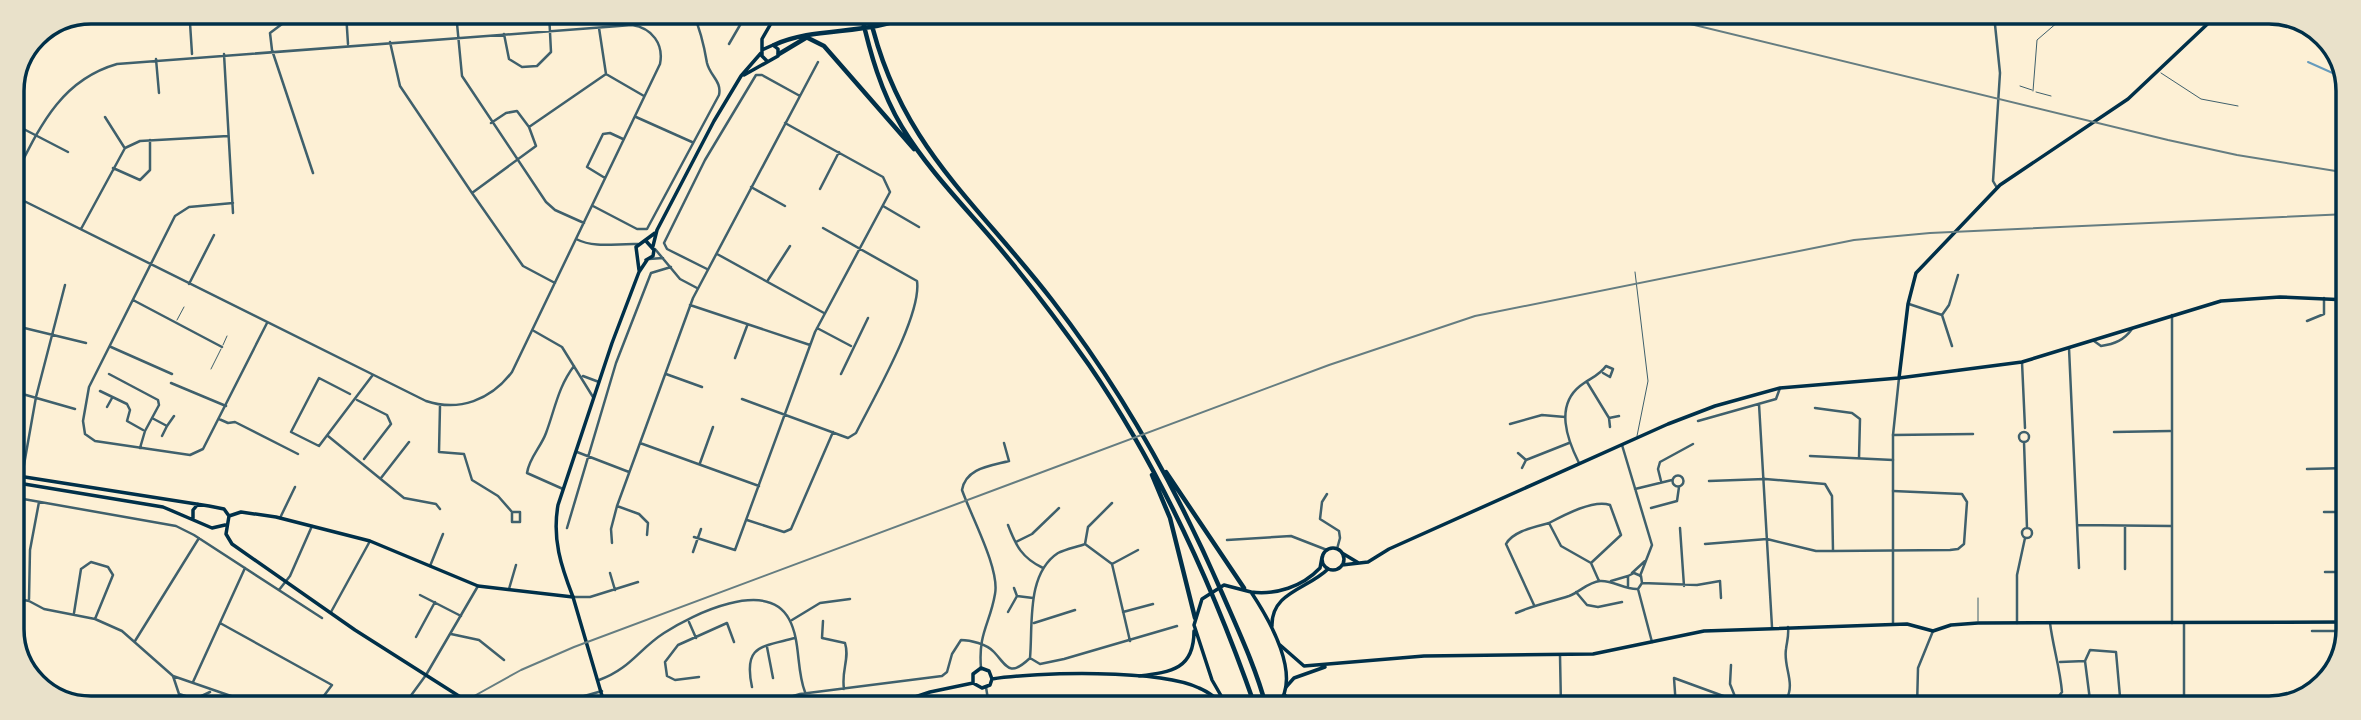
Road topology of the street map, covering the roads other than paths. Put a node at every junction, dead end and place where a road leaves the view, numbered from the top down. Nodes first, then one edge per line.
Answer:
1 (190, 24) edge
2 (279, 24) edge
3 (347, 24) edge
4 (457, 24) edge
5 (550, 24) edge
6 (698, 24) edge
7 (741, 24) edge
8 (771, 24) edge
9 (863, 24) edge
10 (872, 24) edge
11 (880, 24) edge
12 (1996, 24) edge
13 (2056, 24) edge
14 (2208, 24) edge
15 (599, 28) junction
16 (550, 30) junction
17 (767, 32) junction
18 (816, 33) junction
19 (503, 34) junction
20 (806, 37) junction
21 (458, 38) junction
22 (390, 42) junction
23 (348, 44) junction
24 (729, 44) dead end
25 (773, 45) junction
26 (272, 50) junction
27 (762, 51) junction
28 (224, 54) junction
29 (779, 54) junction
30 (192, 56) junction
31 (156, 59) junction
32 (769, 61) junction
33 (818, 62) dead end
34 (2160, 71) junction
35 (606, 75) junction
36 (739, 79) junction
37 (2020, 86) dead end
38 (2034, 91) junction
39 (159, 93) dead end
40 (644, 96) junction
41 (800, 96) junction
42 (2051, 96) dead end
43 (2238, 106) dead end
44 (105, 117) dead end
45 (636, 117) junction
46 (491, 123) junction
47 (785, 123) junction
48 (529, 127) junction
49 (24, 129) edge
50 (36, 135) junction
51 (229, 136) junction
52 (623, 139) junction
53 (150, 140) junction
54 (692, 142) junction
55 (125, 148) junction
56 (68, 152) dead end
57 (839, 152) junction
58 (24, 158) edge
59 (517, 161) junction
60 (929, 165) junction
61 (113, 168) junction
62 (313, 173) dead end
63 (605, 178) junction
64 (751, 187) junction
65 (1997, 188) junction
66 (820, 189) dead end
67 (472, 193) junction
68 (24, 201) edge
69 (233, 203) junction
70 (883, 205) junction
71 (593, 206) junction
72 (785, 206) dead end
73 (233, 213) dead end
74 (585, 223) junction
75 (919, 227) dead end
76 (824, 228) dead end
77 (81, 229) junction
78 (657, 230) junction
79 (214, 235) dead end
80 (576, 239) junction
81 (645, 241) junction
82 (626, 243) junction
83 (638, 244) junction
84 (790, 246) dead end
85 (654, 247) junction
86 (860, 247) junction
87 (716, 254) junction
88 (637, 255) junction
89 (663, 258) junction
90 (648, 260) junction
91 (150, 265) junction
92 (671, 267) junction
93 (707, 269) junction
94 (639, 272) junction
95 (1635, 272) dead end
96 (1958, 275) dead end
97 (768, 280) junction
98 (555, 283) junction
99 (188, 284) junction
100 (65, 285) dead end
101 (698, 288) junction
102 (2324, 299) junction
103 (133, 300) junction
104 (2336, 300) edge
105 (1908, 304) junction
106 (690, 305) junction
107 (184, 307) dead end
108 (824, 313) junction
109 (1942, 315) junction
110 (2172, 315) junction
111 (868, 318) dead end
112 (2316, 319) junction
113 (2307, 321) dead end
114 (176, 322) junction
115 (268, 323) junction
116 (748, 325) junction
117 (2318, 326) dead end
118 (24, 328) edge
119 (817, 328) junction
120 (2132, 329) junction
121 (534, 331) junction
122 (51, 335) junction
123 (227, 336) dead end
124 (2094, 341) junction
125 (86, 343) dead end
126 (810, 345) junction
127 (1952, 345) dead end
128 (852, 346) junction
129 (111, 347) junction
130 (222, 347) junction
131 (2069, 348) junction
132 (735, 358) dead end
133 (2022, 362) junction
134 (574, 366) junction
135 (211, 369) dead end
136 (665, 373) junction
137 (1602, 373) dead end
138 (109, 374) dead end
139 (173, 374) dead end
140 (841, 374) dead end
141 (580, 375) junction
142 (372, 376) junction
143 (1899, 378) junction
144 (599, 382) junction
145 (1587, 382) junction
146 (171, 383) dead end
147 (702, 387) dead end
148 (1780, 388) junction
149 (100, 391) dead end
150 (25, 394) edge
151 (350, 394) dead end
152 (36, 397) junction
153 (112, 397) junction
154 (593, 398) junction
155 (742, 399) dead end
156 (356, 400) junction
157 (1759, 404) junction
158 (226, 406) junction
159 (440, 406) junction
160 (107, 407) dead end
161 (1815, 408) dead end
162 (75, 409) dead end
163 (785, 415) junction
164 (1619, 415) dead end
165 (174, 416) dead end
166 (1565, 417) junction
167 (152, 418) junction
168 (1609, 418) junction
169 (219, 419) junction
170 (1520, 421) junction
171 (1698, 421) dead end
172 (1510, 424) dead end
173 (167, 426) junction
174 (713, 427) dead end
175 (1610, 427) dead end
176 (2025, 428) dead end
177 (1522, 429) dead end
178 (145, 430) junction
179 (2171, 431) junction
180 (833, 432) junction
181 (2114, 432) dead end
182 (1973, 434) dead end
183 (1893, 435) junction
184 (162, 436) dead end
185 (327, 436) junction
186 (1636, 439) junction
187 (409, 442) dead end
188 (2024, 442) dead end
189 (640, 443) junction
190 (1004, 443) dead end
191 (1569, 443) junction
192 (1693, 444) dead end
193 (1622, 445) junction
194 (140, 448) junction
195 (575, 451) junction
196 (1153, 453) junction
197 (1518, 453) dead end
198 (298, 454) dead end
199 (1144, 455) junction
200 (1810, 456) dead end
201 (588, 457) junction
202 (1859, 458) junction
203 (364, 459) dead end
204 (1526, 460) junction
205 (1893, 460) junction
206 (25, 461) edge
207 (1579, 463) junction
208 (699, 464) junction
209 (1522, 468) dead end
210 (2336, 469) edge
211 (2307, 470) dead end
212 (629, 472) junction
213 (25, 476) edge
214 (380, 478) junction
215 (1765, 479) junction
216 (1672, 480) junction
217 (1661, 481) junction
218 (1709, 481) dead end
219 (25, 483) edge
220 (759, 486) junction
221 (295, 487) dead end
222 (1679, 487) junction
223 (563, 489) junction
224 (1636, 489) junction
225 (1893, 491) junction
226 (1327, 494) dead end
227 (25, 500) edge
228 (39, 502) junction
229 (1112, 503) dead end
230 (198, 504) junction
231 (617, 506) junction
232 (1059, 508) dead end
233 (1651, 508) dead end
234 (440, 509) dead end
235 (512, 512) dead end
236 (2324, 512) dead end
237 (2336, 512) edge
238 (229, 516) junction
239 (193, 518) junction
240 (280, 518) junction
241 (747, 520) junction
242 (1549, 523) junction
243 (225, 525) junction
244 (1008, 525) dead end
245 (2077, 525) junction
246 (312, 526) junction
247 (2124, 526) junction
248 (2171, 526) junction
249 (567, 528) dead end
250 (1679, 528) dead end
251 (2028, 528) junction
252 (701, 530) dead end
253 (443, 534) dead end
254 (647, 535) dead end
255 (199, 537) junction
256 (696, 538) junction
257 (2025, 538) junction
258 (1767, 539) junction
259 (1227, 540) dead end
260 (370, 541) junction
261 (1015, 542) junction
262 (612, 543) dead end
263 (1085, 544) junction
264 (1705, 544) dead end
265 (1337, 549) junction
266 (1138, 550) dead end
267 (1327, 550) junction
268 (1833, 551) junction
269 (1893, 551) junction
270 (693, 552) dead end
271 (1342, 553) junction
272 (1650, 556) junction
273 (1322, 557) junction
274 (1359, 563) junction
275 (1591, 563) junction
276 (1112, 564) junction
277 (516, 565) dead end
278 (1342, 565) junction
279 (430, 566) junction
280 (245, 568) junction
281 (1043, 568) junction
282 (2079, 568) dead end
283 (1328, 569) junction
284 (2125, 569) dead end
285 (2325, 572) dead end
286 (2336, 572) edge
287 (610, 573) dead end
288 (1629, 575) junction
289 (1640, 576) junction
290 (286, 580) junction
291 (1599, 581) junction
292 (1608, 581) junction
293 (638, 582) dead end
294 (1642, 583) junction
295 (478, 586) junction
296 (1684, 586) junction
297 (1628, 587) junction
298 (1014, 588) dead end
299 (1242, 588) junction
300 (1638, 589) junction
301 (279, 590) junction
302 (615, 590) junction
303 (508, 591) junction
304 (1251, 592) junction
305 (1576, 592) junction
306 (421, 595) dead end
307 (1017, 596) junction
308 (573, 597) junction
309 (1034, 598) junction
310 (1721, 598) dead end
311 (1978, 598) dead end
312 (850, 599) dead end
313 (25, 601) edge
314 (29, 601) junction
315 (435, 602) junction
316 (1622, 602) dead end
317 (1153, 604) dead end
318 (1534, 605) junction
319 (1074, 610) dead end
320 (331, 612) junction
321 (1008, 612) dead end
322 (1123, 612) junction
323 (75, 613) junction
324 (1516, 613) dead end
325 (461, 616) junction
326 (323, 618) dead end
327 (1195, 618) junction
328 (95, 619) junction
329 (688, 621) junction
330 (790, 621) junction
331 (822, 621) dead end
332 (2336, 622) edge
333 (220, 623) junction
334 (1979, 623) junction
335 (2017, 623) junction
336 (2050, 623) junction
337 (2172, 623) junction
338 (2184, 623) junction
339 (1033, 624) junction
340 (1893, 624) junction
341 (1194, 625) junction
342 (1177, 626) dead end
343 (1272, 627) junction
344 (1772, 627) junction
345 (1788, 627) junction
346 (1933, 631) junction
347 (2312, 631) dead end
348 (2336, 631) edge
349 (451, 634) junction
350 (416, 637) dead end
351 (696, 638) junction
352 (795, 638) junction
353 (135, 641) junction
354 (1130, 641) junction
355 (1276, 641) junction
356 (734, 642) dead end
357 (1652, 642) junction
358 (979, 644) junction
359 (767, 646) junction
360 (1560, 655) junction
361 (1030, 658) junction
362 (504, 660) dead end
363 (2085, 660) junction
364 (2059, 663) junction
365 (1331, 665) junction
366 (1731, 665) dead end
367 (981, 668) junction
368 (426, 675) junction
369 (173, 676) junction
370 (1131, 676) junction
371 (699, 677) dead end
372 (773, 678) dead end
373 (992, 679) junction
374 (599, 680) junction
375 (192, 683) junction
376 (973, 683) junction
377 (752, 687) dead end
378 (986, 687) junction
379 (1286, 687) junction
380 (844, 689) junction
381 (212, 691) junction
382 (602, 691) junction
383 (806, 693) junction
384 (185, 696) edge
385 (201, 696) edge
386 (228, 696) edge
387 (324, 696) edge
388 (411, 696) edge
389 (459, 696) edge
390 (585, 696) edge
391 (603, 696) edge
392 (793, 696) edge
393 (918, 696) edge
394 (987, 696) edge
395 (1212, 696) edge
396 (1220, 696) edge
397 (1251, 696) edge
398 (1262, 696) edge
399 (1285, 696) edge
400 (1561, 696) edge
401 (1675, 696) edge
402 (1723, 696) edge
403 (1735, 696) edge
404 (1788, 696) edge
405 (1917, 696) edge
406 (2059, 696) edge
407 (2090, 696) edge
408 (2120, 696) edge
409 (2184, 696) edge

1 - 30 street
2 - 26 street
3 - 23 street
4 - 21 street
5 - 16 street
6 - 54 street
7 - 24 street
8 - 17 main road
9 - 60 highway
10 - 196 highway
11 - 18 highway
12 - 65 street
13 - 38 lane
14 - 34 main road
15 - 16 street
15 - 35 street
15 - 40 street
16 - 19 street
16 - 19 street
17 - 25 main road
17 - 27 main road
18 - 20 highway
18 - 25 highway
19 - 21 street
20 - 29 highway
20 - 60 highway
21 - 22 street
21 - 46 street
22 - 23 street
22 - 67 street
23 - 26 street
25 - 27 main road
25 - 29 main road
26 - 28 street
26 - 62 street
27 - 32 main road
27 - 36 main road
28 - 30 street
28 - 51 street
29 - 32 main road
30 - 31 street
31 - 39 street
31 - 50 street
32 - 36 main road
33 - 41 street
34 - 43 lane
34 - 65 main road
35 - 40 street
35 - 48 street
36 - 78 main road
37 - 38 lane
38 - 42 lane
40 - 45 street
41 - 47 street
41 - 93 street
44 - 55 street
45 - 52 street
45 - 54 street
46 - 48 street
46 - 59 street
47 - 57 street
47 - 64 street
48 - 59 street
49 - 50 street
50 - 56 street
50 - 58 street
51 - 53 street
51 - 69 street
52 - 63 street
52 - 63 street
53 - 55 street
53 - 61 street
54 - 71 street
55 - 61 street
57 - 66 street
57 - 70 street
59 - 67 street
59 - 74 street
60 - 199 highway
61 - 77 street
63 - 71 street
64 - 72 street
64 - 87 street
65 - 105 main road
67 - 98 street
68 - 77 street
69 - 73 street
69 - 91 street
70 - 75 street
70 - 86 street
71 - 74 street
74 - 80 street
76 - 86 street
77 - 91 street
78 - 81 main road
78 - 85 main road
79 - 99 street
80 - 82 street
80 - 98 street
81 - 83 main road
81 - 85 main road
82 - 83 street
82 - 88 street
83 - 88 main road
84 - 97 street
85 - 89 street
85 - 90 main road
86 - 108 street
86 - 180 street
87 - 93 street
87 - 97 street
88 - 90 main road
88 - 94 main road
89 - 90 street
89 - 92 street
90 - 94 main road
91 - 99 street
91 - 103 street
92 - 101 street
92 - 201 street
93 - 101 street
94 - 144 main road
95 - 186 lane
96 - 109 street
97 - 108 street
98 - 121 street
99 - 115 street
100 - 122 street
101 - 106 street
102 - 104 main road
102 - 110 main road
102 - 112 street
103 - 114 street
103 - 129 street
105 - 109 street
105 - 143 main road
106 - 116 street
106 - 136 street
107 - 114 lane
108 - 119 street
109 - 127 street
110 - 120 main road
110 - 179 street
111 - 128 street
112 - 113 street
112 - 117 street
114 - 130 street
115 - 142 street
115 - 158 street
116 - 126 street
116 - 132 street
118 - 122 street
119 - 126 street
119 - 128 street
120 - 124 main road
120 - 124 street
121 - 134 street
121 - 159 street
122 - 125 street
122 - 152 street
123 - 130 lane
124 - 131 main road
126 - 163 street
128 - 140 street
129 - 139 street
129 - 194 street
130 - 135 lane
131 - 133 main road
131 - 245 street
133 - 143 main road
133 - 176 street
134 - 141 street
134 - 223 street
136 - 147 street
136 - 189 street
137 - 145 street
138 - 167 street
141 - 144 street
141 - 154 street
142 - 156 street
142 - 159 street
143 - 148 main road
143 - 183 street
144 - 154 main road
145 - 166 street
145 - 168 street
146 - 158 street
148 - 157 street
148 - 186 main road
149 - 153 street
150 - 152 street
151 - 185 street
152 - 162 street
152 - 206 street
153 - 160 street
153 - 178 street
154 - 195 main road
155 - 163 street
156 - 185 street
156 - 203 street
157 - 171 street
157 - 215 street
158 - 169 street
159 - 235 street
161 - 202 street
163 - 180 street
163 - 220 street
164 - 168 street
165 - 173 street
166 - 170 street
166 - 191 street
167 - 173 street
167 - 178 street
168 - 175 street
169 - 194 street
169 - 198 street
170 - 172 street
170 - 177 street
173 - 184 street
174 - 208 street
178 - 194 street
179 - 181 street
179 - 248 street
180 - 241 street
182 - 183 street
183 - 205 street
185 - 214 street
186 - 193 main road
187 - 214 street
188 - 251 street
189 - 208 street
189 - 212 street
190 - 358 street
191 - 204 street
191 - 207 street
192 - 217 street
193 - 207 main road
193 - 224 street
195 - 201 street
195 - 223 main road
196 - 299 highway
196 - 398 highway
197 - 204 street
199 - 327 highway
199 - 397 highway
200 - 202 street
201 - 212 street
201 - 249 street
202 - 205 street
204 - 209 street
205 - 225 street
207 - 274 main road
208 - 220 street
210 - 211 street
212 - 231 street
213 - 230 main road
214 - 234 street
215 - 218 street
215 - 258 street
215 - 268 street
216 - 217 street
216 - 222 street
216 - 222 street
217 - 224 street
219 - 239 main road
220 - 241 street
221 - 240 street
222 - 233 street
223 - 308 main road
224 - 272 street
225 - 269 street
225 - 269 street
226 - 265 street
227 - 228 street
228 - 255 street
228 - 314 street
229 - 263 street
230 - 238 main road
230 - 239 main road
231 - 254 street
231 - 262 street
232 - 261 street
236 - 237 street
238 - 240 main road
238 - 243 main road
239 - 243 main road
240 - 246 main road
241 - 256 street
242 - 275 street
242 - 275 street
242 - 318 street
243 - 290 main road
244 - 261 street
245 - 247 street
245 - 282 street
246 - 260 main road
246 - 290 street
247 - 248 street
247 - 284 street
248 - 337 street
250 - 296 street
251 - 257 street
251 - 257 street
252 - 256 street
253 - 279 street
255 - 280 street
255 - 353 street
256 - 270 street
257 - 335 street
258 - 264 street
258 - 268 street
258 - 344 street
259 - 267 street
260 - 279 main road
260 - 320 street
261 - 281 street
263 - 276 street
263 - 281 street
265 - 267 main road
265 - 271 main road
266 - 276 street
267 - 273 main road
268 - 269 street
269 - 340 street
271 - 274 main road
271 - 278 main road
272 - 288 street
272 - 289 street
273 - 283 main road
273 - 304 main road
274 - 278 main road
275 - 291 street
276 - 322 street
277 - 303 street
278 - 283 main road
279 - 295 main road
280 - 301 street
280 - 333 street
281 - 309 street
283 - 343 main road
285 - 286 street
287 - 302 street
288 - 289 street
288 - 292 street
288 - 297 street
289 - 294 street
290 - 301 street
290 - 320 main road
291 - 292 street
291 - 305 street
292 - 297 street
293 - 302 street
294 - 296 street
294 - 300 street
295 - 303 main road
295 - 325 street
296 - 310 street
297 - 300 street
298 - 307 street
299 - 304 main road
299 - 327 main road
300 - 357 street
301 - 326 street
302 - 308 street
303 - 308 main road
304 - 343 main road
305 - 316 street
305 - 318 street
306 - 315 street
307 - 309 street
307 - 321 street
308 - 374 main road
309 - 339 street
311 - 334 lane
312 - 330 street
313 - 314 street
314 - 323 street
315 - 325 street
315 - 350 street
317 - 322 street
318 - 324 street
319 - 339 street
320 - 368 main road
322 - 354 street
323 - 328 street
323 - 328 street
325 - 349 street
327 - 341 main road
328 - 353 street
329 - 330 street
329 - 351 street
329 - 374 street
330 - 352 street
331 - 380 street
332 - 338 main road
333 - 375 street
333 - 387 street
334 - 335 main road
334 - 346 main road
335 - 336 main road
336 - 337 main road
336 - 364 street
337 - 338 main road
338 - 409 street
339 - 361 street
340 - 345 main road
340 - 346 main road
341 - 370 main road
341 - 396 main road
342 - 354 street
343 - 355 main road
344 - 345 main road
344 - 357 main road
345 - 404 street
346 - 405 street
347 - 348 street
349 - 362 street
349 - 368 street
351 - 356 street
351 - 371 street
352 - 359 street
352 - 383 street
353 - 369 street
354 - 361 street
355 - 365 main road
355 - 379 main road
357 - 360 main road
358 - 361 street
358 - 367 street
358 - 380 street
359 - 372 street
359 - 377 street
360 - 365 main road
360 - 400 street
363 - 364 street
363 - 407 street
363 - 408 street
364 - 406 street
365 - 379 main road
366 - 403 street
367 - 373 main road
367 - 376 main road
368 - 388 street
368 - 389 main road
369 - 375 street
369 - 384 street
370 - 373 main road
370 - 395 main road
373 - 378 main road
374 - 382 main road
375 - 381 street
376 - 378 main road
376 - 393 main road
378 - 394 street
379 - 399 main road
380 - 383 street
381 - 385 street
381 - 386 street
382 - 390 street
382 - 391 main road
383 - 392 street
401 - 402 street

